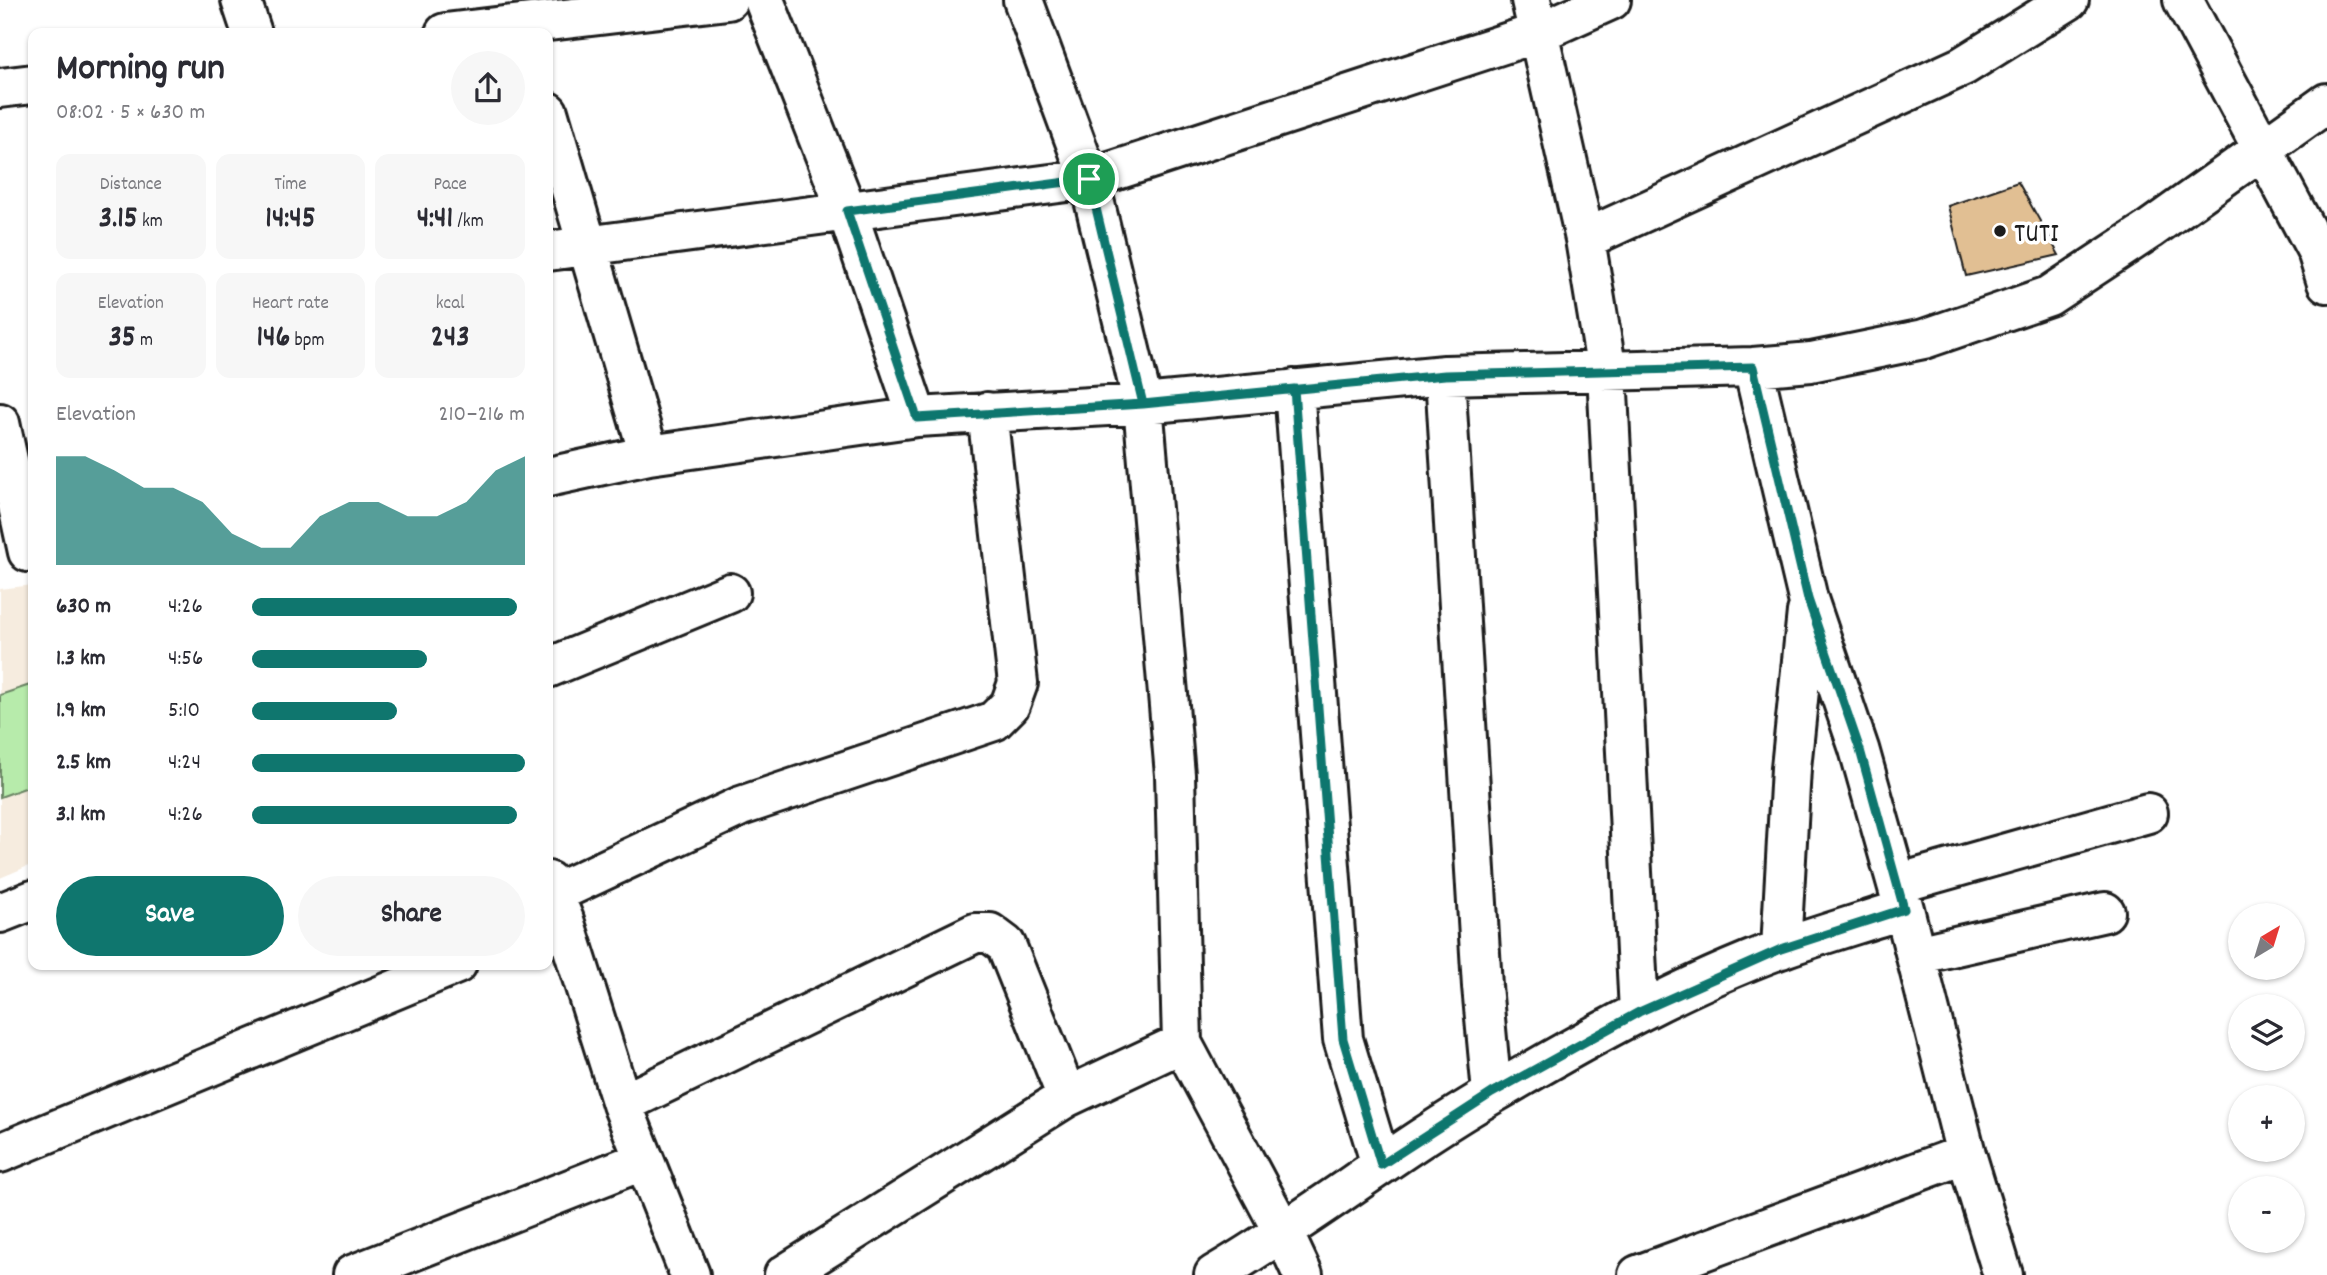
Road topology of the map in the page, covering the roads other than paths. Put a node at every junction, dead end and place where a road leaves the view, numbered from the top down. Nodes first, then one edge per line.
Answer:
1 (241, 0) edge
2 (728, 0) edge
3 (764, 0) edge
4 (1611, 0) edge
5 (2068, 0) edge
6 (2183, 0) edge
7 (1026, 1) edge
8 (1535, 16) edge
9 (519, 19) edge
10 (250, 28) edge
11 (471, 28) edge
12 (28, 85) edge
13 (0, 88) edge
14 (2327, 103) edge
15 (553, 128) edge
16 (2269, 144) junction
17 (1089, 179) junction
18 (847, 211) junction
19 (1585, 239) junction
20 (589, 246) junction
21 (553, 250) edge
22 (2322, 267) edge
23 (1753, 367) junction
24 (1607, 372) junction
25 (1445, 375) junction
26 (1294, 389) junction
27 (1143, 404) junction
28 (987, 412) junction
29 (917, 418) junction
30 (0, 423) edge
31 (649, 454) junction
32 (553, 476) edge
33 (20, 553) edge
34 (730, 593) dead end
35 (1808, 599) junction
36 (553, 666) edge
37 (2148, 813) dead end
38 (1900, 896) junction
39 (28, 902) edge
40 (553, 905) edge
41 (2105, 912) dead end
42 (0, 913) edge
43 (1781, 949) junction
44 (1916, 956) junction
45 (442, 970) edge
46 (1639, 1012) junction
47 (1182, 1043) junction
48 (1492, 1093) junction
49 (1067, 1097) junction
50 (622, 1104) junction
51 (0, 1153) edge
52 (1966, 1154) junction
53 (643, 1160) junction
54 (1381, 1165) junction
55 (1284, 1234) junction
56 (352, 1275) edge
57 (690, 1275) edge
58 (783, 1275) edge
59 (1214, 1275) edge
60 (1303, 1275) edge
61 (1638, 1275) edge
62 (2003, 1275) edge

1 - 10 street
2 - 9 street
3 - 18 street
4 - 8 street
5 - 19 street
6 - 16 street
7 - 17 street
8 - 17 street
8 - 19 street
9 - 11 street
12 - 13 street
14 - 16 street
15 - 20 street
16 - 22 street
16 - 23 street
17 - 18 street
17 - 27 street
18 - 20 street
18 - 29 street
19 - 24 street
20 - 21 street
20 - 31 street
23 - 24 street
23 - 35 street
24 - 25 street
24 - 46 street
25 - 26 street
25 - 48 street
26 - 27 street
26 - 54 street
27 - 28 street
27 - 47 street
28 - 29 street
28 - 40 street
29 - 31 street
30 - 33 street
31 - 32 street
34 - 36 street
35 - 38 street
35 - 43 street
37 - 38 street
38 - 43 street
38 - 44 street
39 - 42 street
40 - 50 street
41 - 44 street
43 - 46 street
44 - 52 street
45 - 51 street
46 - 48 street
47 - 49 street
47 - 55 street
48 - 54 street
49 - 50 street
49 - 58 street
50 - 53 street
52 - 61 street
52 - 62 street
53 - 56 street
53 - 57 street
54 - 55 street
55 - 59 street
55 - 60 street

